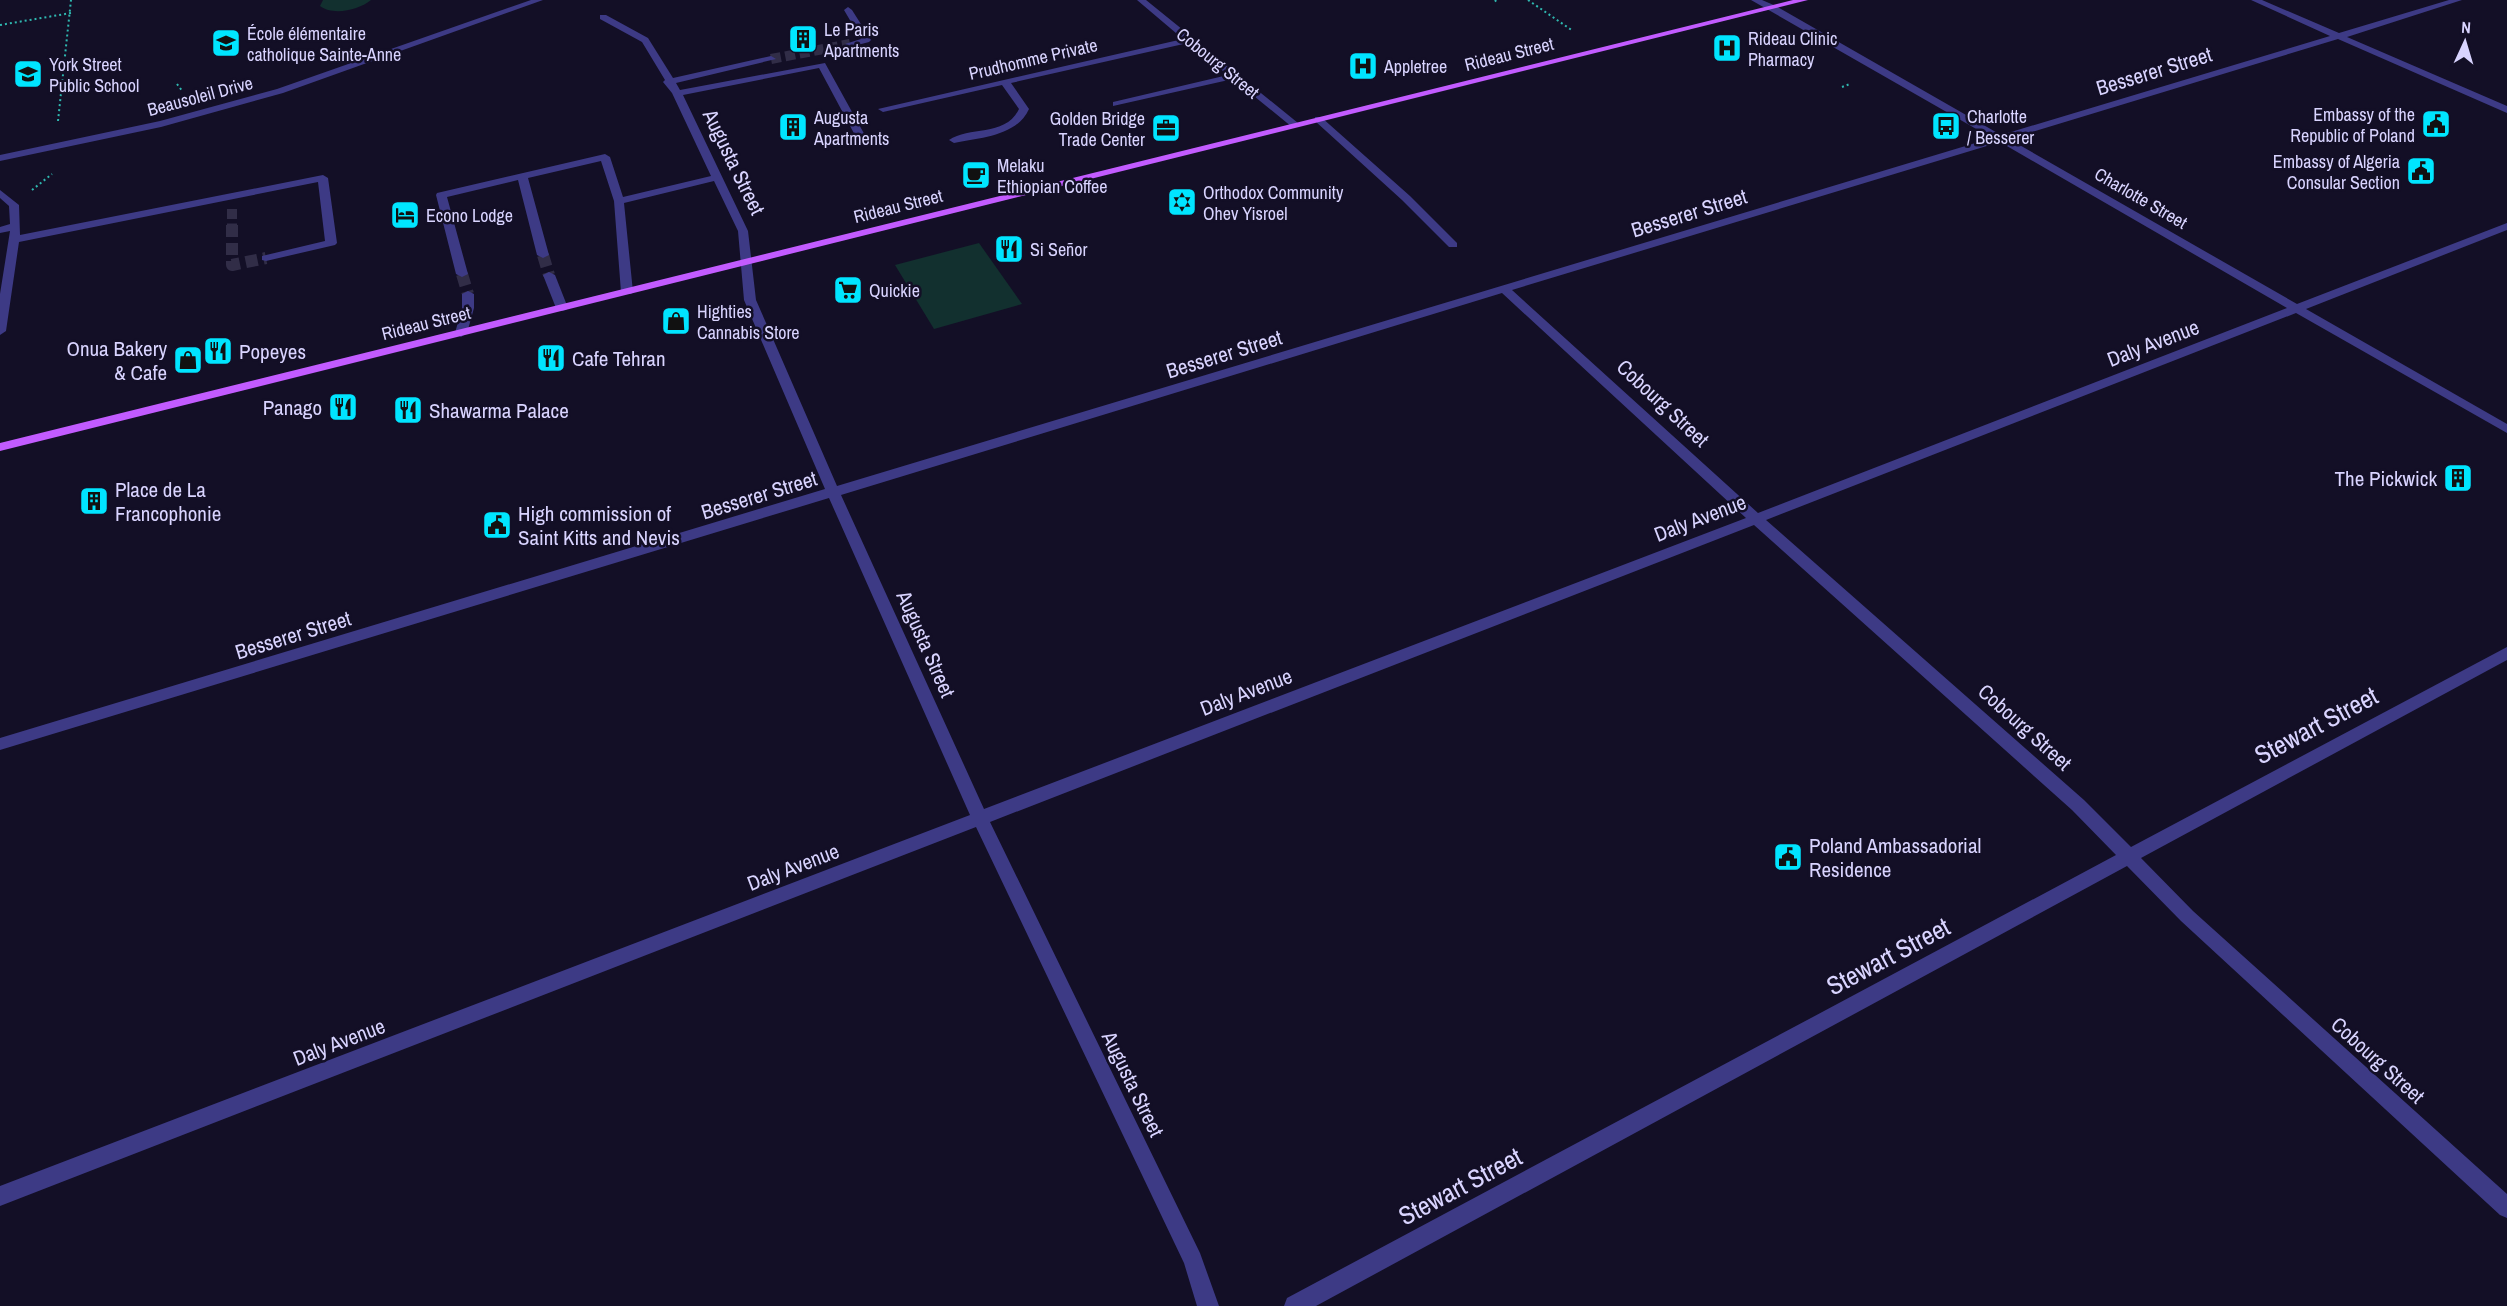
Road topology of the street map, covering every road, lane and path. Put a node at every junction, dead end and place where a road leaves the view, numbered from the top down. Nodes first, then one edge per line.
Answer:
1 (71, 0) edge
2 (539, 0) edge
3 (1141, 0) edge
4 (1528, 0) edge
5 (1755, 0) edge
6 (1804, 0) edge
7 (2255, 0) edge
8 (2458, 0) edge
9 (1773, 8) junction
10 (849, 10) dead end
11 (71, 13) junction
12 (603, 16) dead end
13 (0, 25) edge
14 (1575, 32) dead end
15 (2336, 36) junction
16 (1190, 40) junction
17 (850, 44) tunnel mouth
18 (771, 59) tunnel mouth
19 (1235, 76) junction
20 (668, 82) junction
21 (1005, 82) junction
22 (677, 93) junction
23 (1116, 104) dead end
24 (883, 109) dead end
25 (2507, 111) edge
26 (1318, 119) junction
27 (1295, 125) junction
28 (57, 127) dead end
29 (2001, 138) junction
30 (862, 139) dead end
31 (954, 140) dead end
32 (0, 158) edge
33 (55, 172) dead end
34 (522, 176) junction
35 (715, 177) junction
36 (0, 193) edge
37 (234, 196) junction
38 (619, 201) junction
39 (14, 205) junction
40 (232, 209) tunnel mouth
41 (16, 226) junction
42 (2507, 226) edge
43 (0, 230) edge
44 (14, 240) junction
45 (1453, 245) dead end
46 (543, 255) tunnel mouth
47 (266, 258) tunnel mouth
48 (746, 262) junction
49 (462, 274) tunnel mouth
50 (549, 275) tunnel mouth
51 (1504, 289) junction
52 (627, 292) junction
53 (468, 294) tunnel mouth
54 (562, 308) junction
55 (2298, 309) junction
56 (0, 331) edge
57 (460, 333) junction
58 (2507, 429) edge
59 (0, 447) edge
60 (833, 493) junction
61 (1756, 519) junction
62 (2507, 653) edge
63 (0, 744) edge
64 (980, 817) junction
65 (2129, 858) junction
66 (0, 1196) edge
67 (2507, 1208) edge
68 (1209, 1306) edge
69 (1295, 1306) edge

1 - 11 path
2 - 32 street, Beausoleil Drive
3 - 16 street, Cobourg Street
4 - 14 path
5 - 9 street, Charlotte Street
6 - 9 main road, Rideau Street
7 - 15 street
8 - 15 street, Besserer Street
9 - 26 main road, Rideau Street
9 - 29 street, Charlotte Street
10 - 17 street
11 - 13 path
11 - 28 path
12 - 20 street, Augusta Street
15 - 25 street
15 - 29 street, Besserer Street
16 - 19 street, Cobourg Street
16 - 21 street, Prudhomme Private
18 - 20 street
19 - 23 street
19 - 27 street, Cobourg Street
20 - 22 street, Augusta Street
21 - 24 street, Prudhomme Private
21 - 31 street
22 - 30 street
22 - 35 street, Augusta Street
26 - 27 main road, Rideau Street
26 - 45 street
27 - 48 main road, Rideau Street
29 - 51 street, Besserer Street
29 - 55 street, Charlotte Street
33 - 39 path
34 - 38 street
34 - 46 street
34 - 49 street
35 - 38 street
35 - 48 street, Augusta Street
36 - 39 street
37 - 40 street
37 - 44 street
37 - 47 street
38 - 52 street
39 - 41 street
41 - 43 street
41 - 44 street
42 - 55 street, Daly Avenue
44 - 56 street
48 - 52 main road, Rideau Street
48 - 60 street, Augusta Street
50 - 54 street
51 - 60 street, Besserer Street
51 - 61 street, Cobourg Street
52 - 54 main road, Rideau Street
53 - 57 street
54 - 57 main road, Rideau Street
55 - 58 street, Charlotte Street
55 - 61 street, Daly Avenue
57 - 59 main road, Rideau Street
60 - 63 street, Besserer Street
60 - 64 street, Augusta Street
61 - 64 street, Daly Avenue
61 - 65 street, Cobourg Street
62 - 65 street, Stewart Street
64 - 66 street, Daly Avenue
64 - 68 street, Augusta Street
65 - 67 street, Cobourg Street
65 - 69 street, Stewart Street

